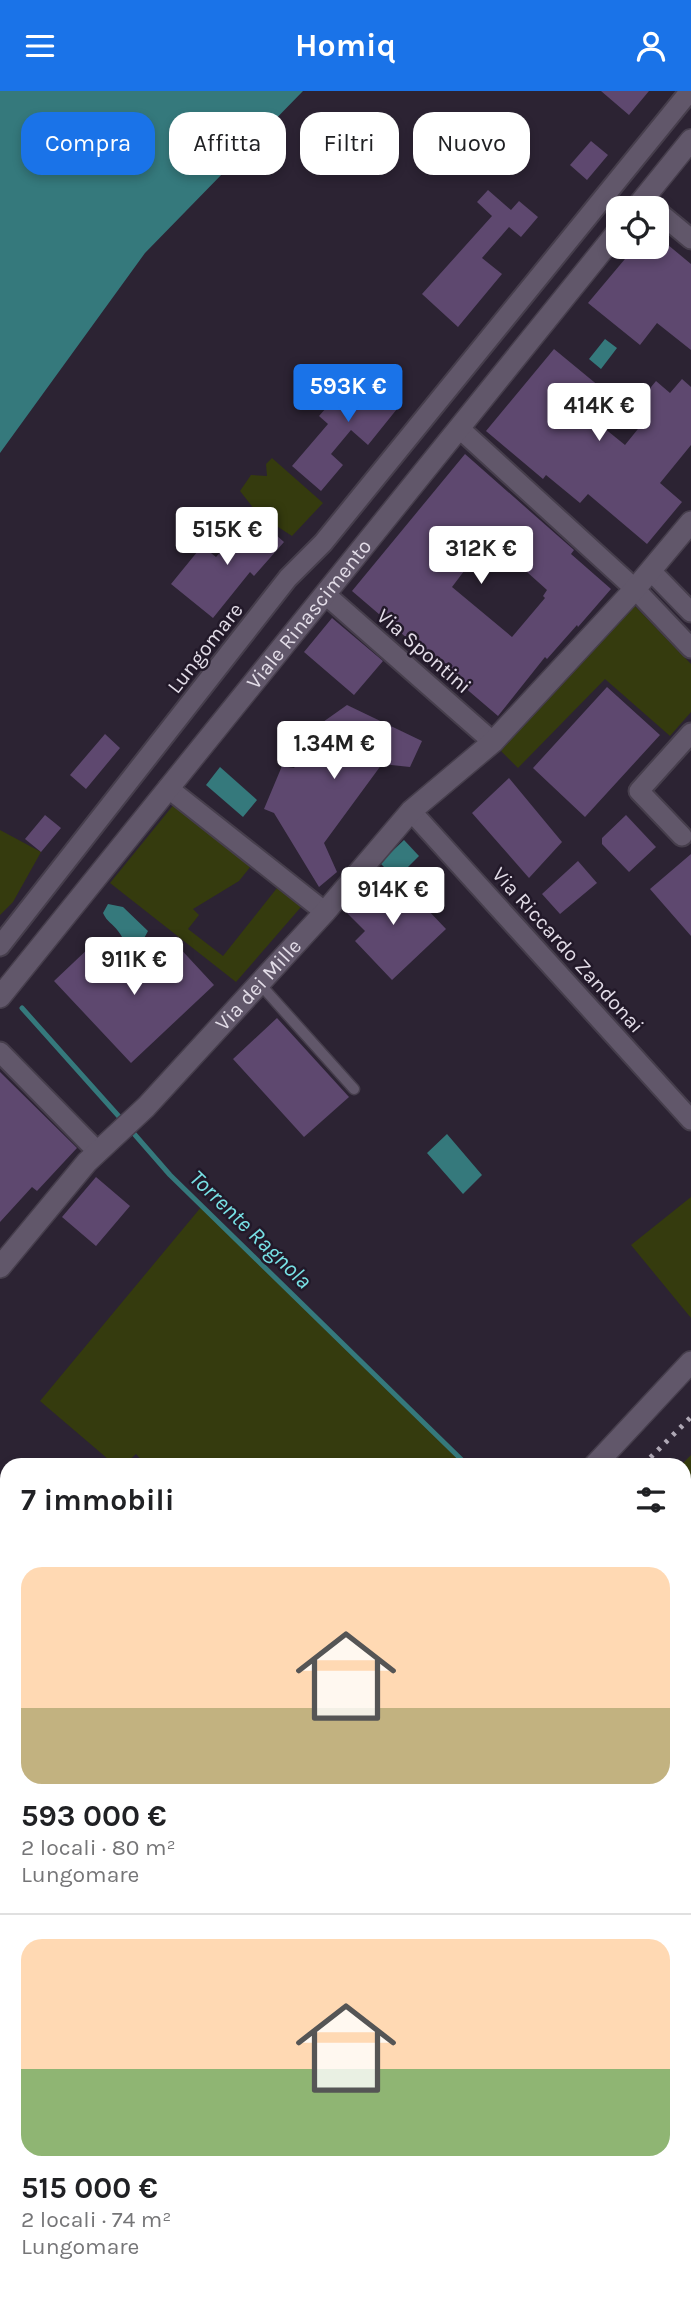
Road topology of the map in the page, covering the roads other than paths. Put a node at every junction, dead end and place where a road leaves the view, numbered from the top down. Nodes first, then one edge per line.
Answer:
1 (690, 91) edge
2 (691, 140) edge
3 (654, 196) edge
4 (669, 222) edge
5 (691, 239) edge
6 (606, 246) edge
7 (459, 428) junction
8 (691, 522) edge
9 (650, 571) junction
10 (635, 589) junction
11 (325, 594) junction
12 (691, 612) edge
13 (691, 648) edge
14 (691, 733) edge
15 (492, 742) junction
16 (169, 788) junction
17 (411, 811) junction
18 (682, 836) dead end
19 (326, 912) junction
20 (0, 946) edge
21 (258, 983) junction
22 (0, 997) edge
23 (0, 1052) edge
24 (354, 1089) dead end
25 (691, 1120) edge
26 (103, 1146) junction
27 (0, 1267) edge
28 (691, 1362) edge
29 (602, 1458) edge

1 - 20 street, Lungomare
2 - 3 street
4 - 5 street
6 - 7 street, Viale Rinascimento
7 - 10 street
7 - 11 street, Viale Rinascimento
8 - 9 street, Via dei Mille
9 - 10 street, Via dei Mille
9 - 12 street
10 - 13 street
10 - 15 street, Via dei Mille
11 - 15 street, Via Spontini
11 - 16 street, Viale Rinascimento
14 - 18 street
15 - 17 street, Via dei Mille
16 - 19 street
16 - 22 street, Viale Rinascimento
17 - 19 street, Via dei Mille
17 - 25 street, Via Riccardo Zandonai
19 - 21 street, Via dei Mille
21 - 24 lane
21 - 26 street, Via dei Mille
23 - 26 street
26 - 27 street, Via dei Mille
28 - 29 street

